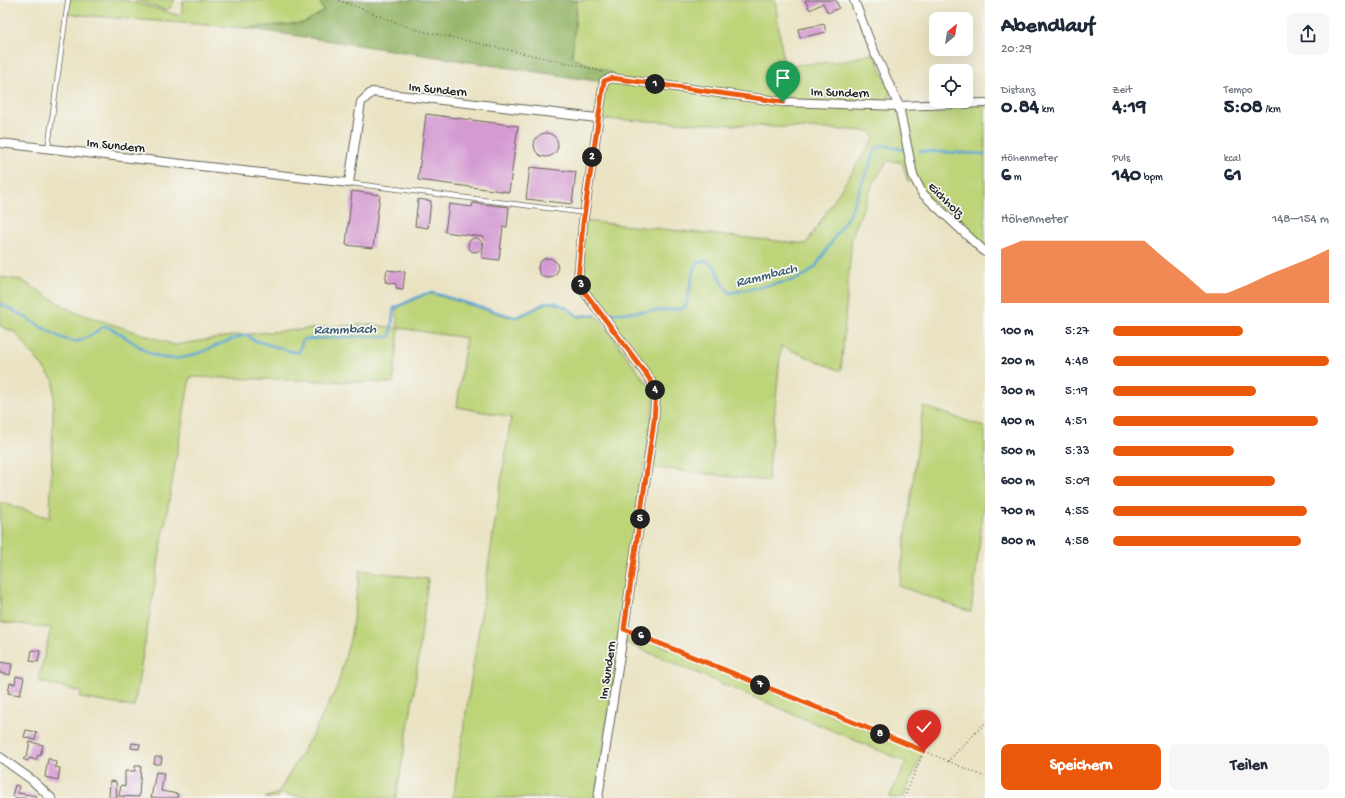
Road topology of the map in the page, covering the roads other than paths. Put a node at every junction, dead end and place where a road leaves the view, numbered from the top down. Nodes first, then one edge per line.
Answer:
1 (68, 0) edge
2 (854, 0) edge
3 (985, 103) edge
4 (899, 106) junction
5 (597, 118) junction
6 (0, 142) edge
7 (48, 149) junction
8 (349, 182) junction
9 (584, 213) junction
10 (985, 252) edge
11 (0, 757) edge
12 (51, 798) edge
13 (598, 798) edge

1 - 7 lane
2 - 4 street, Im Sundern
3 - 4 street, Im Sundern
4 - 5 street, Im Sundern
4 - 10 street, Eichholz
5 - 8 street, Im Sundern
5 - 9 street, Im Sundern
6 - 7 street, Im Sundern
7 - 8 street, Im Sundern
8 - 9 lane, Im Sundern
9 - 13 street, Im Sundern
11 - 12 street

